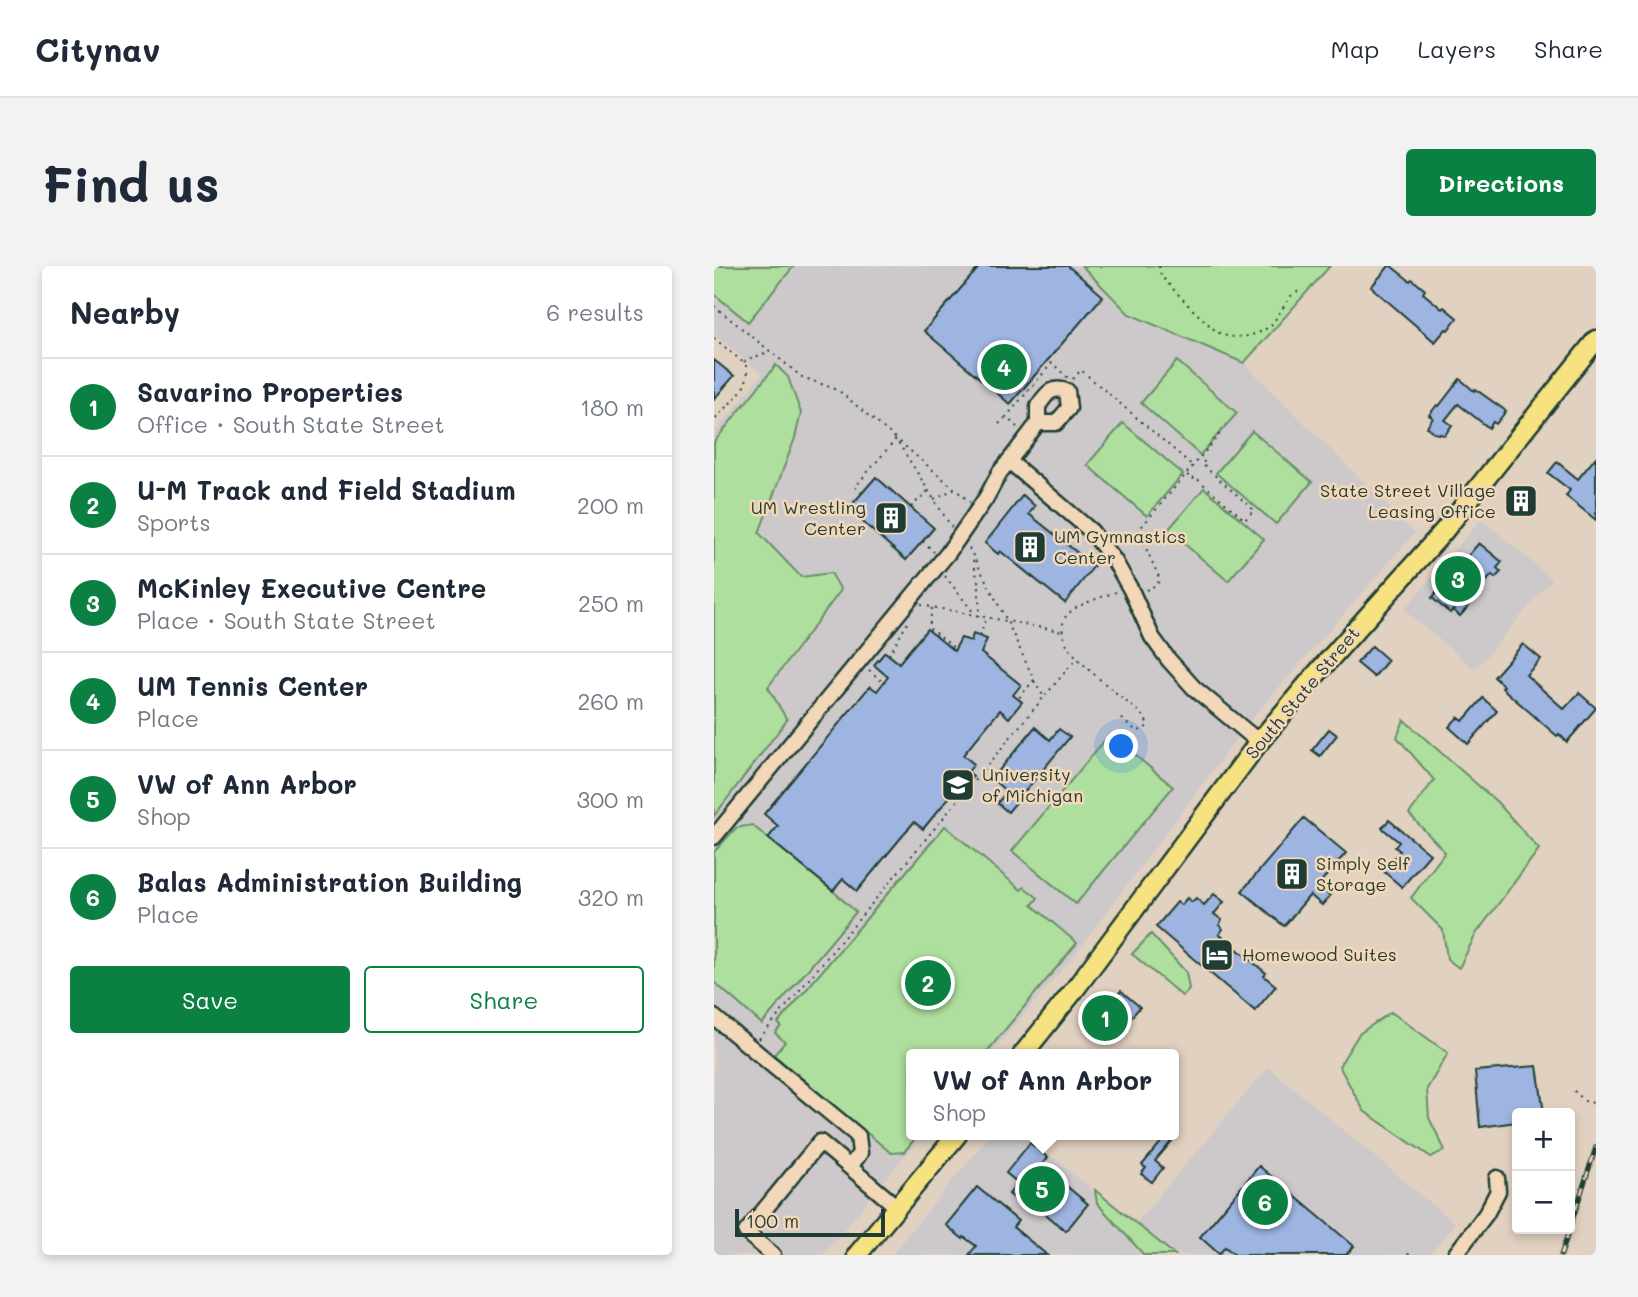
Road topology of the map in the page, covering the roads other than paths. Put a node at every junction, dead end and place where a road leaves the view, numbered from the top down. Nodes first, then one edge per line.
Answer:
1 (1596, 340) edge
2 (1038, 423) dead end
3 (1009, 461) junction
4 (1259, 742) junction
5 (714, 837) edge
6 (714, 1017) edge
7 (1027, 1049) edge
8 (953, 1140) edge
9 (850, 1167) junction
10 (1497, 1178) dead end
11 (897, 1207) junction
12 (773, 1255) edge
13 (857, 1255) edge
14 (1454, 1255) edge

1 - 4 main road, South State Street
2 - 3 lane
3 - 4 lane
3 - 5 lane
4 - 7 main road, South State Street
6 - 9 lane
8 - 11 main road
9 - 11 lane
9 - 12 lane
10 - 14 lane
11 - 13 main road

